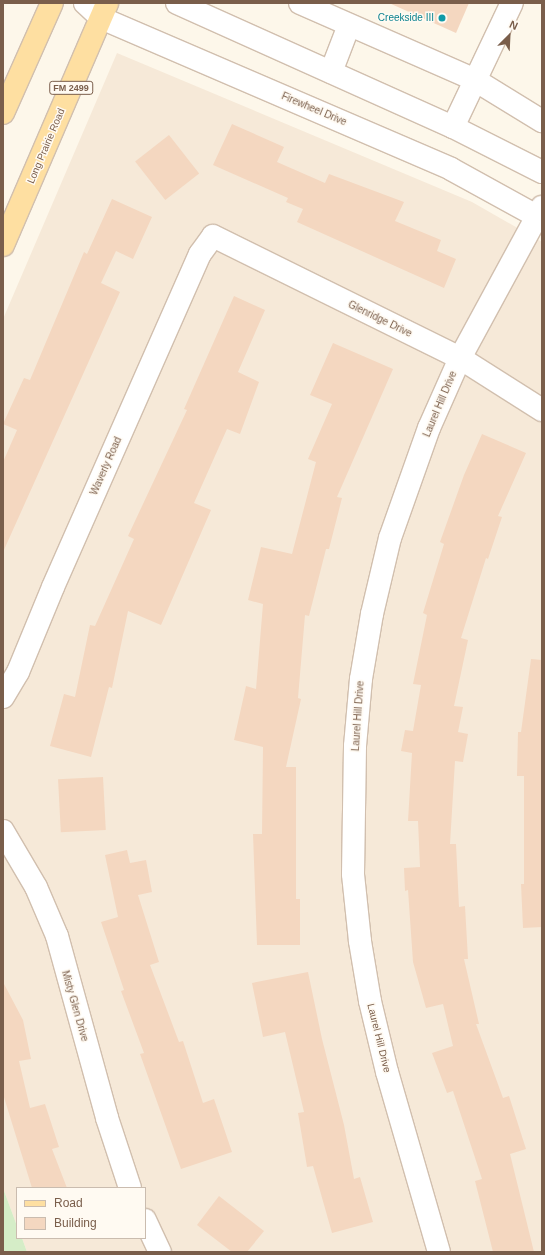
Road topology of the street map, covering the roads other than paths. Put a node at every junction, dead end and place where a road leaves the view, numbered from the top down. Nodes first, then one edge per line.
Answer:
1 (52, 3) edge
2 (86, 3) edge
3 (177, 3) edge
4 (300, 3) edge
5 (512, 3) edge
6 (104, 11) edge
7 (349, 25) junction
8 (331, 72) junction
9 (475, 80) junction
10 (3, 113) edge
11 (542, 121) edge
12 (453, 127) junction
13 (542, 172) edge
14 (541, 214) edge
15 (213, 236) joint
16 (3, 245) edge
17 (460, 358) junction
18 (542, 410) edge
19 (3, 697) edge
20 (3, 831) edge
21 (130, 1187) edge
22 (146, 1222) edge
23 (160, 1252) edge
24 (439, 1252) edge

1 - 10 main road
2 - 6 street, Firewheel Drive
3 - 8 street
4 - 7 street
5 - 9 street
6 - 14 street, Firewheel Drive
6 - 16 main road, Long Prairie Road / FM 2499
7 - 8 street
7 - 9 street
8 - 12 street
9 - 11 street
9 - 12 street
12 - 13 street
14 - 17 street, Laurel Hill Drive
15 - 17 street, Glenridge Drive
15 - 19 street, Waverly Road
17 - 18 street, Glenridge Drive
17 - 24 street, Laurel Hill Drive
20 - 21 street, Misty Glen Drive
22 - 23 street

